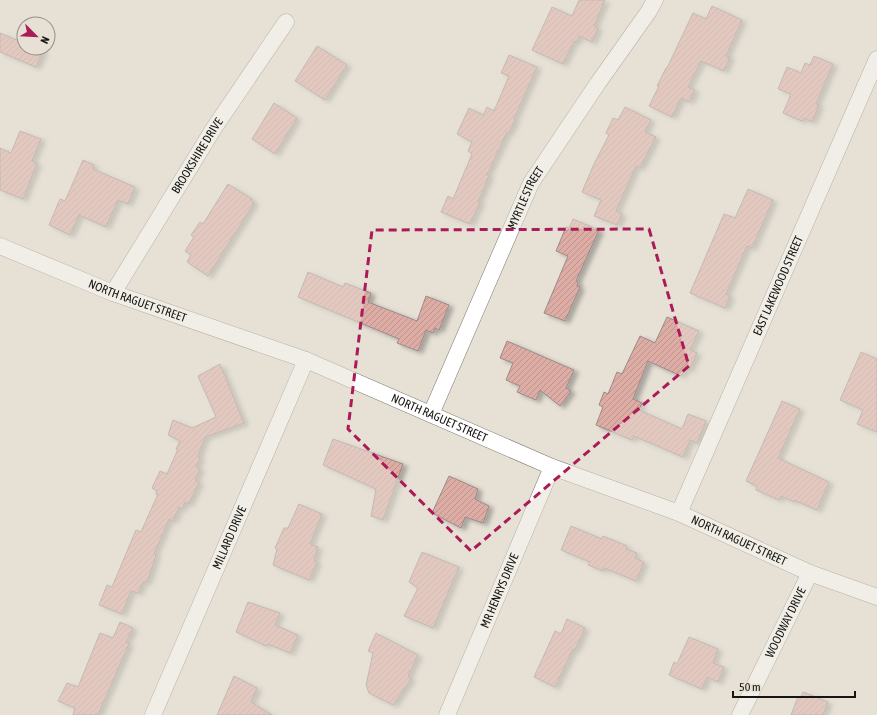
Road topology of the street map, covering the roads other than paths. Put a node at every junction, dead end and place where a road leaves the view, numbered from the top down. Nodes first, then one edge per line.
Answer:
1 (655, 0) edge
2 (286, 22) dead end
3 (877, 58) edge
4 (0, 246) edge
5 (113, 293) junction
6 (306, 360) junction
7 (431, 414) junction
8 (552, 467) junction
9 (678, 513) junction
10 (810, 573) junction
11 (877, 596) edge
12 (153, 715) edge
13 (447, 715) edge
14 (740, 715) edge

1 - 7 street, MYRTLE STREET
2 - 5 street, BROOKSHIRE DRIVE
3 - 9 street, EAST LAKEWOOD STREET
4 - 5 street, NORTH RAGUET STREET
5 - 6 street, NORTH RAGUET STREET
6 - 7 street, NORTH RAGUET STREET
6 - 12 street, MILLARD DRIVE
7 - 8 street, NORTH RAGUET STREET
8 - 9 street, NORTH RAGUET STREET
8 - 13 street, MR HENRYS DRIVE
9 - 10 street, NORTH RAGUET STREET
10 - 11 street, NORTH RAGUET STREET
10 - 14 street, WOODWAY DRIVE

